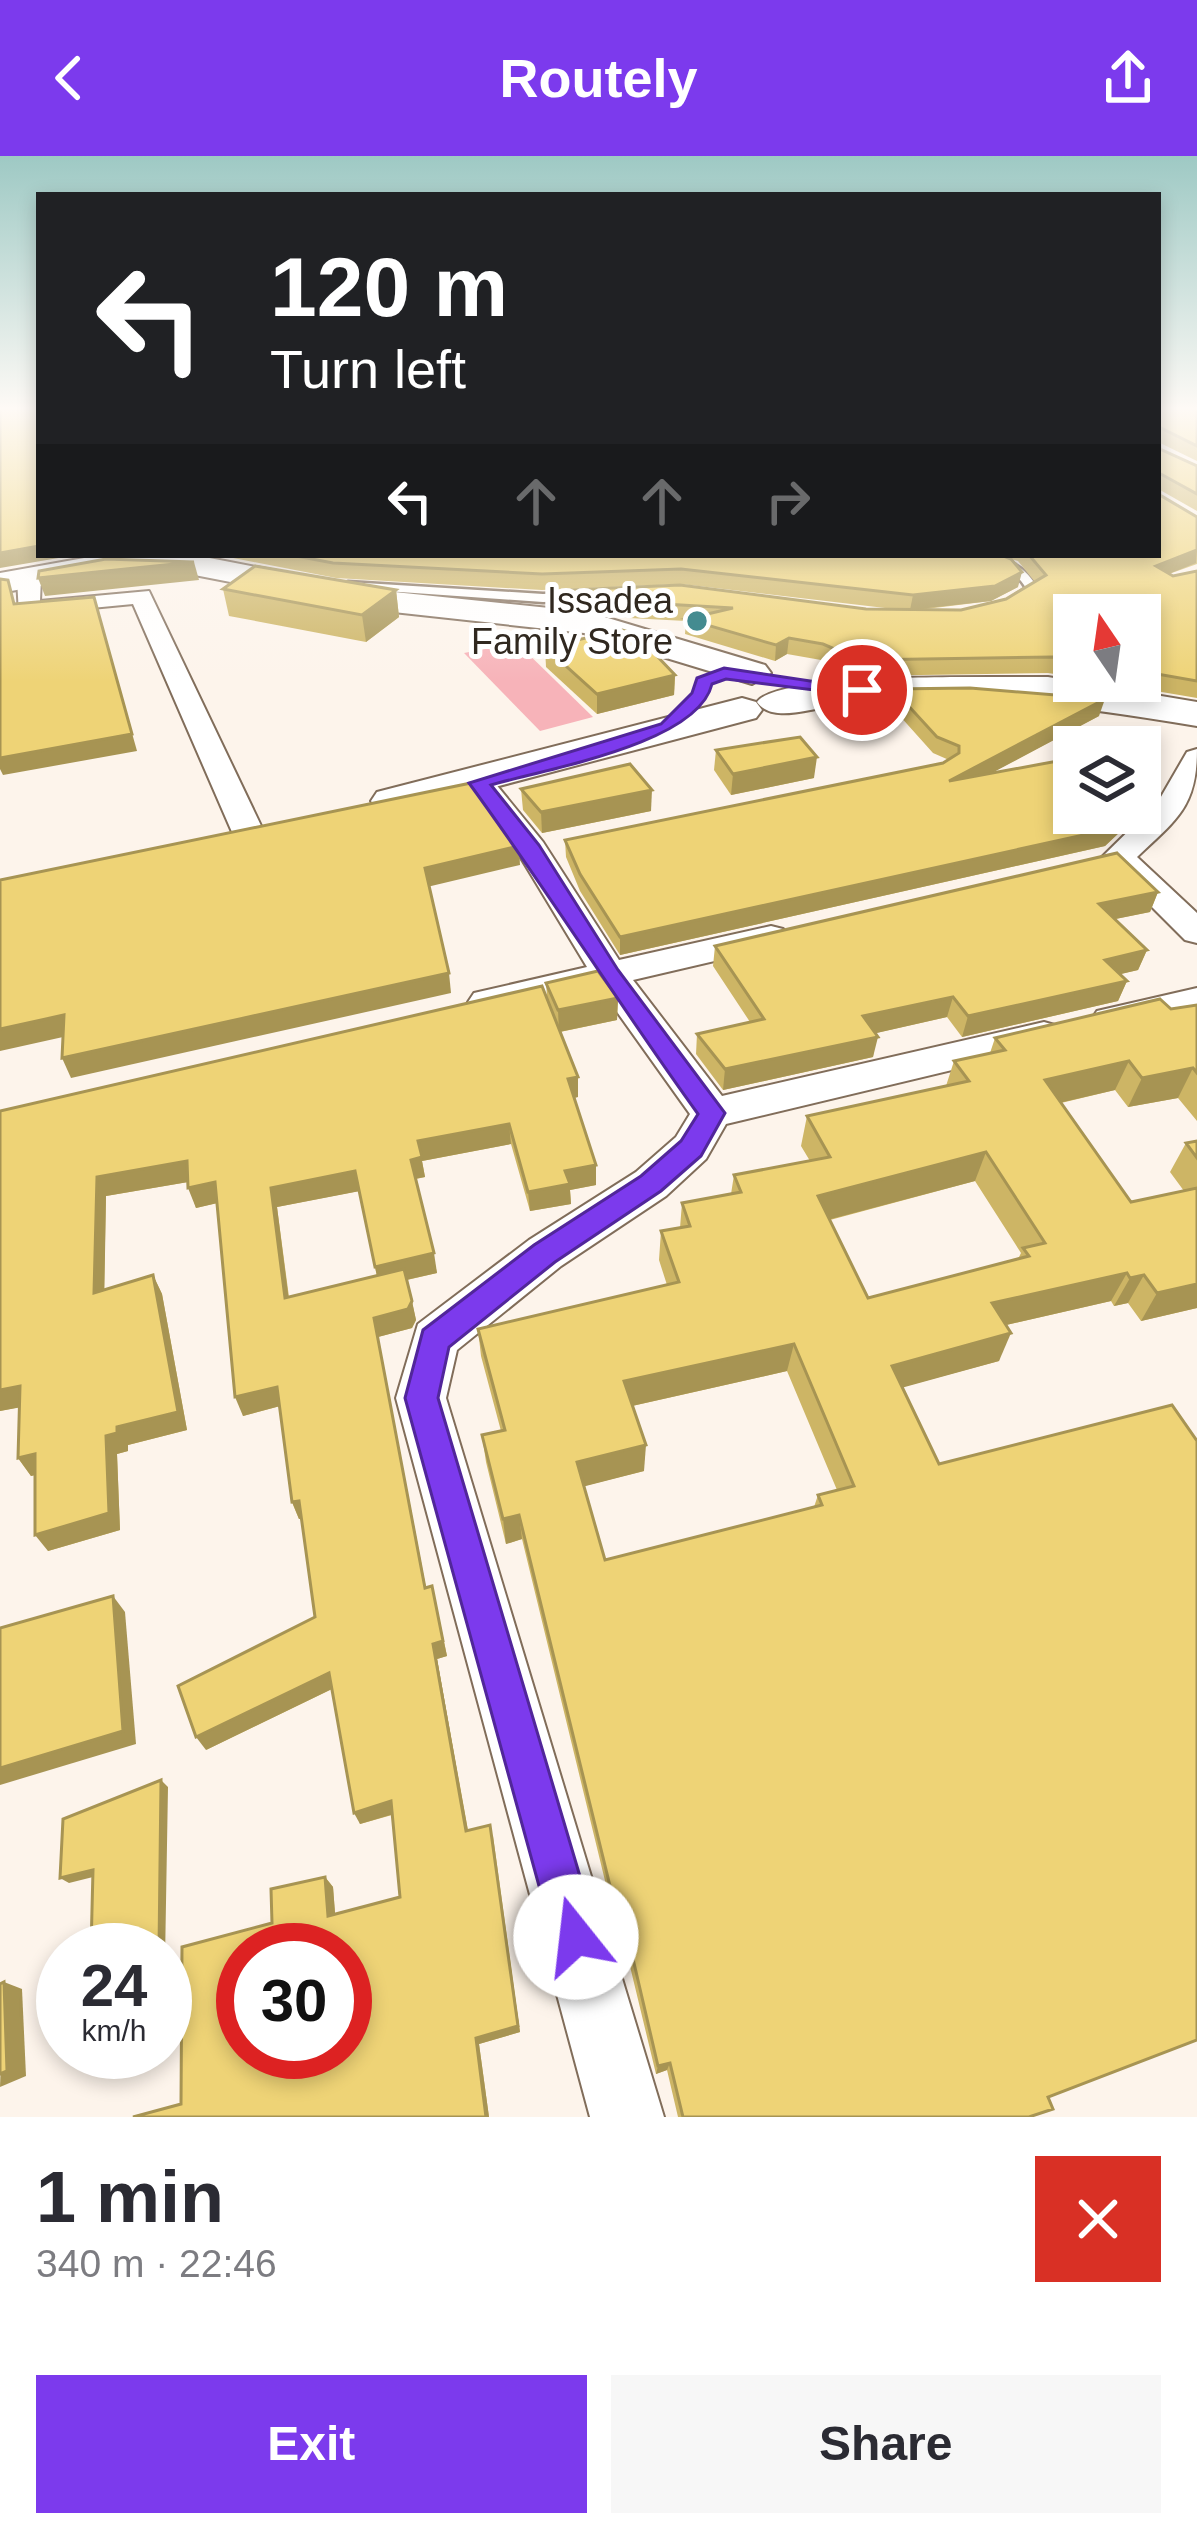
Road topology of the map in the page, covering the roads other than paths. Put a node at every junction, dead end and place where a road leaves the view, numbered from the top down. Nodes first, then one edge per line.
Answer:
1 (985, 558) edge
2 (118, 559) edge
3 (15, 581) edge
4 (306, 586) junction
5 (613, 595) edge
6 (1001, 605) edge
7 (660, 643) junction
8 (700, 691) junction
9 (761, 692) junction
10 (1197, 714) edge
11 (668, 728) junction
12 (1197, 758) edge
13 (479, 783) junction
14 (340, 812) edge
15 (294, 822) edge
16 (248, 832) junction
17 (203, 841) edge
18 (794, 932) edge
19 (1197, 932) edge
20 (609, 974) junction
21 (1197, 1000) edge
22 (451, 1010) edge
23 (712, 1113) junction
24 (627, 2117) edge

1 - 6 lane
2 - 3 street
2 - 4 street
3 - 16 street
4 - 5 lane
4 - 7 street
7 - 8 street
7 - 9 street
8 - 9 street
8 - 11 street
9 - 10 street
9 - 11 street
11 - 13 street
12 - 19 street
13 - 14 street
13 - 20 street
15 - 16 street
16 - 17 street
18 - 20 street
20 - 22 street
20 - 23 street
21 - 23 street
23 - 24 street

